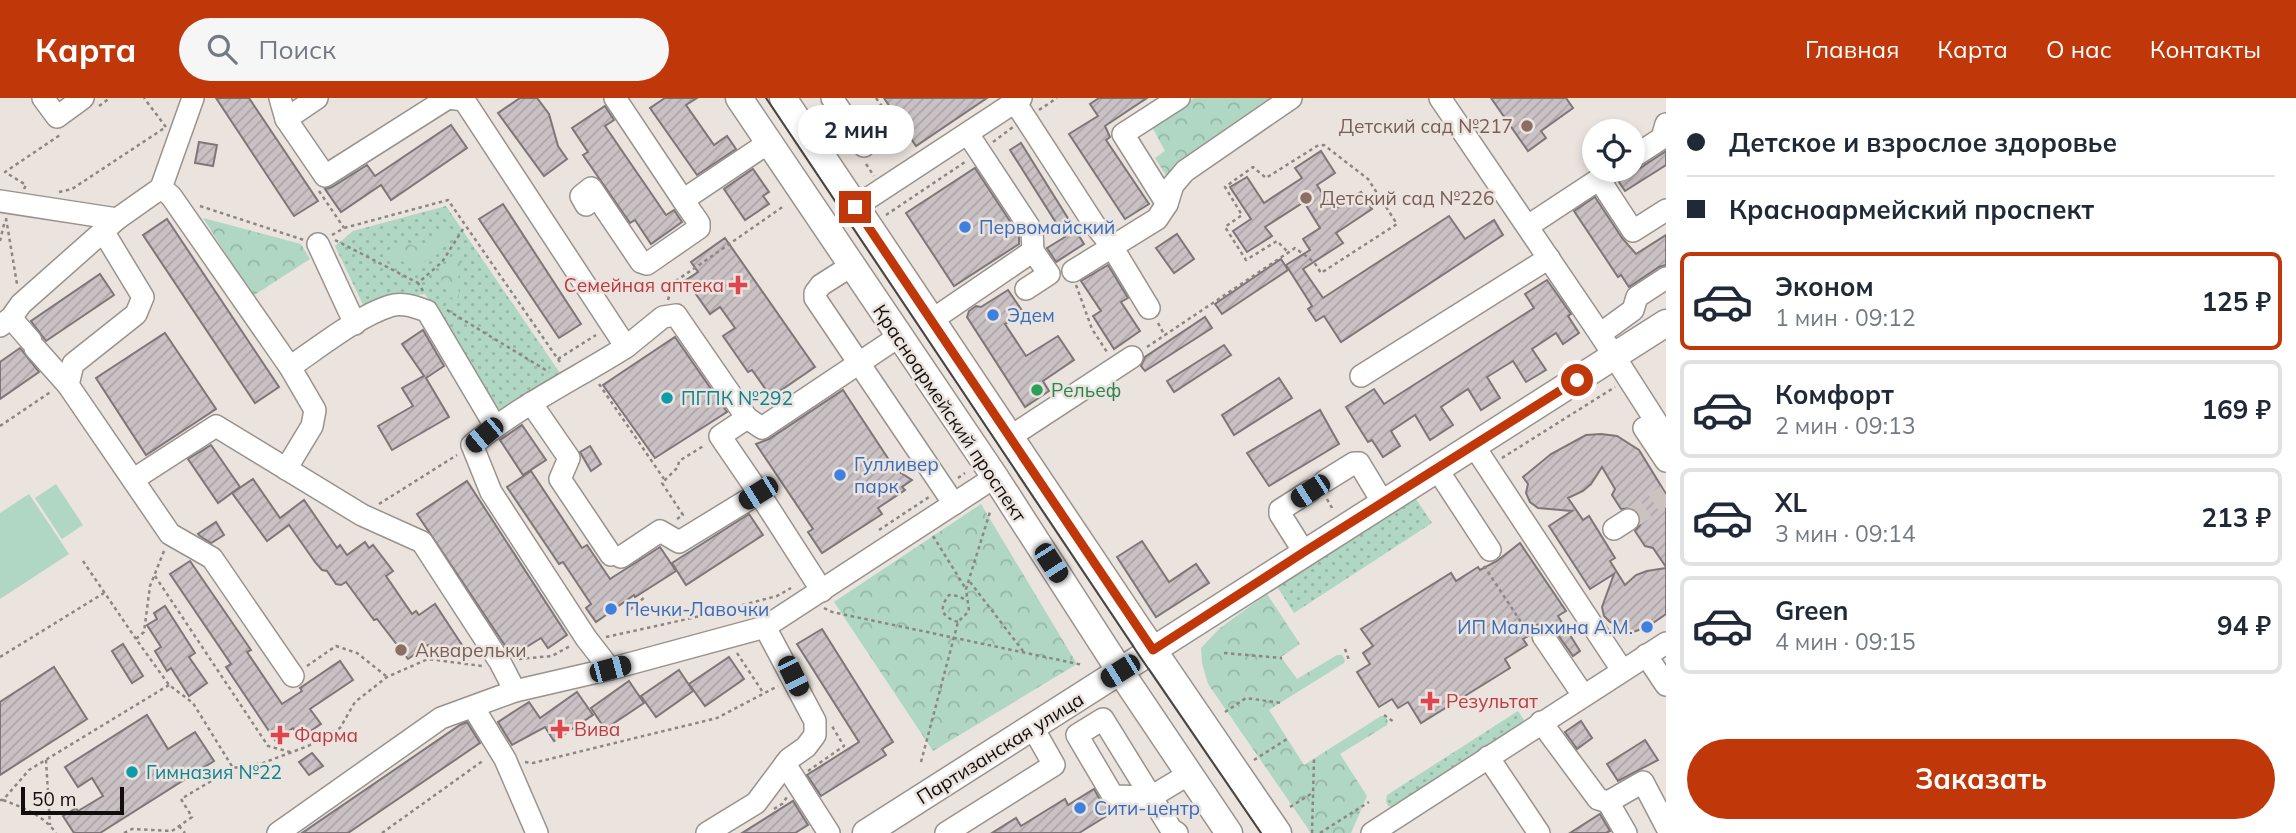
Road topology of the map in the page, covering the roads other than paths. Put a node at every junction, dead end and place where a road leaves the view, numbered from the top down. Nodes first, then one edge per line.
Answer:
1 (43, 98) edge
2 (193, 98) edge
3 (280, 98) edge
4 (317, 98) edge
5 (448, 98) edge
6 (615, 98) edge
7 (739, 98) edge
8 (832, 98) edge
9 (1179, 98) edge
10 (1292, 98) edge
11 (1440, 98) edge
12 (1018, 100) edge
13 (785, 102) edge
14 (87, 105) edge
15 (286, 119) junction
16 (1666, 124) edge
17 (763, 134) junction
18 (968, 134) junction
19 (868, 143) road end
20 (1645, 149) edge
21 (1594, 182) edge
22 (1610, 182) edge
23 (586, 189) dead end
24 (166, 192) junction
25 (683, 200) junction
26 (12, 202) edge
27 (1167, 204) junction
28 (855, 207) junction
29 (1666, 210) edge
30 (110, 225) junction
31 (1528, 226) junction
32 (318, 244) road end
33 (1111, 245) junction
34 (1034, 251) junction
35 (1549, 258) junction
36 (851, 266) junction
37 (1073, 271) road end
38 (1666, 278) edge
39 (1026, 289) dead end
40 (1149, 308) dead end
41 (10, 316) edge
42 (932, 320) junction
43 (1666, 323) edge
44 (355, 324) junction
45 (1600, 334) junction
46 (898, 337) junction
47 (626, 347) junction
48 (1608, 360) junction
49 (1124, 361) road end
50 (859, 363) junction
51 (289, 367) junction
52 (1361, 376) dead end
53 (68, 385) junction
54 (531, 403) junction
55 (747, 418) junction
56 (495, 426) junction
57 (1010, 437) junction
58 (1666, 437) edge
59 (1480, 457) junction
60 (1666, 461) edge
61 (286, 469) junction
62 (1437, 469) junction
63 (995, 477) junction
64 (134, 478) junction
65 (758, 493) junction
66 (949, 496) junction
67 (1383, 502) junction
68 (1304, 552) junction
69 (1484, 553) road end
70 (814, 589) junction
71 (765, 627) junction
72 (1537, 637) road end
73 (1666, 643) edge
74 (1153, 650) junction
75 (1646, 655) junction
76 (610, 669) junction
77 (1622, 670) junction
78 (1120, 671) junction
79 (293, 676) road end
80 (1666, 685) edge
81 (514, 691) junction
82 (1583, 695) junction
83 (473, 707) junction
84 (1541, 722) junction
85 (1032, 729) junction
86 (1488, 757) junction
87 (785, 764) junction
88 (1189, 774) junction
89 (1608, 802) junction
90 (1666, 826) edge
91 (881, 829) edge
92 (278, 833) edge
93 (537, 833) edge
94 (707, 833) edge
95 (829, 833) edge
96 (946, 833) edge
97 (1177, 833) edge
98 (1229, 833) edge
99 (1278, 833) edge
100 (1372, 833) edge
101 (1539, 833) edge
102 (1626, 833) edge

1 - 14 street
2 - 24 street
3 - 15 street
4 - 15 street
5 - 15 street
5 - 47 street
6 - 25 street
7 - 17 main road, Красноармейский проспект
8 - 19 street
9 - 27 street
10 - 27 street
11 - 31 street
12 - 18 street
12 - 33 street
13 - 17 main road
13 - 28 main road, Красноармейский проспект
16 - 20 street
17 - 25 street
17 - 36 main road, Красноармейский проспект
18 - 28 street
18 - 34 street
21 - 31 street
22 - 29 street
23 - 25 street
24 - 30 street
24 - 51 street
26 - 30 street
27 - 33 street
28 - 42 main road, Красноармейский проспект
30 - 41 street
30 - 53 street
31 - 35 street
32 - 44 street
33 - 37 street
33 - 40 street
34 - 39 street
34 - 42 street
35 - 45 street
35 - 52 street
36 - 46 main road, Красноармейский проспект
36 - 50 street
38 - 45 street
41 - 53 street
42 - 57 main road, Красноармейский проспект
43 - 48 main road, Партизанская улица
44 - 51 street
44 - 56 street
45 - 48 street
46 - 50 street
46 - 63 main road, Красноармейский проспект
47 - 54 street
47 - 55 street
48 - 58 street
48 - 59 main road, Партизанская улица
48 - 60 street
49 - 57 street
50 - 55 street
50 - 66 street
51 - 61 street
53 - 64 street
54 - 56 street
54 - 65 street
55 - 65 street
56 - 76 street
57 - 74 main road, Красноармейский проспект
59 - 62 main road, Партизанская улица
59 - 77 street
61 - 64 street
61 - 81 street
62 - 67 main road, Партизанская улица
62 - 69 street
63 - 66 street
63 - 78 main road, Красноармейский проспект
64 - 79 street
65 - 70 street
66 - 70 street
67 - 68 main road, Партизанская улица
67 - 68 street
68 - 74 main road, Партизанская улица
70 - 71 street
71 - 76 street
71 - 87 street
72 - 82 street
73 - 75 street
74 - 78 main road, Партизанская улица
74 - 99 main road, Красноармейский проспект
75 - 77 street
75 - 80 street
76 - 81 street
77 - 82 street
78 - 85 main road, Партизанская улица
78 - 88 main road, Красноармейский проспект
81 - 83 street
82 - 84 street
83 - 92 street
83 - 93 street
84 - 86 street
84 - 89 street
85 - 91 main road, Партизанская улица
85 - 96 street
86 - 100 street
86 - 101 street
87 - 94 street
87 - 95 street
88 - 97 street
88 - 98 main road, Красноармейский проспект
89 - 90 street
89 - 102 street

